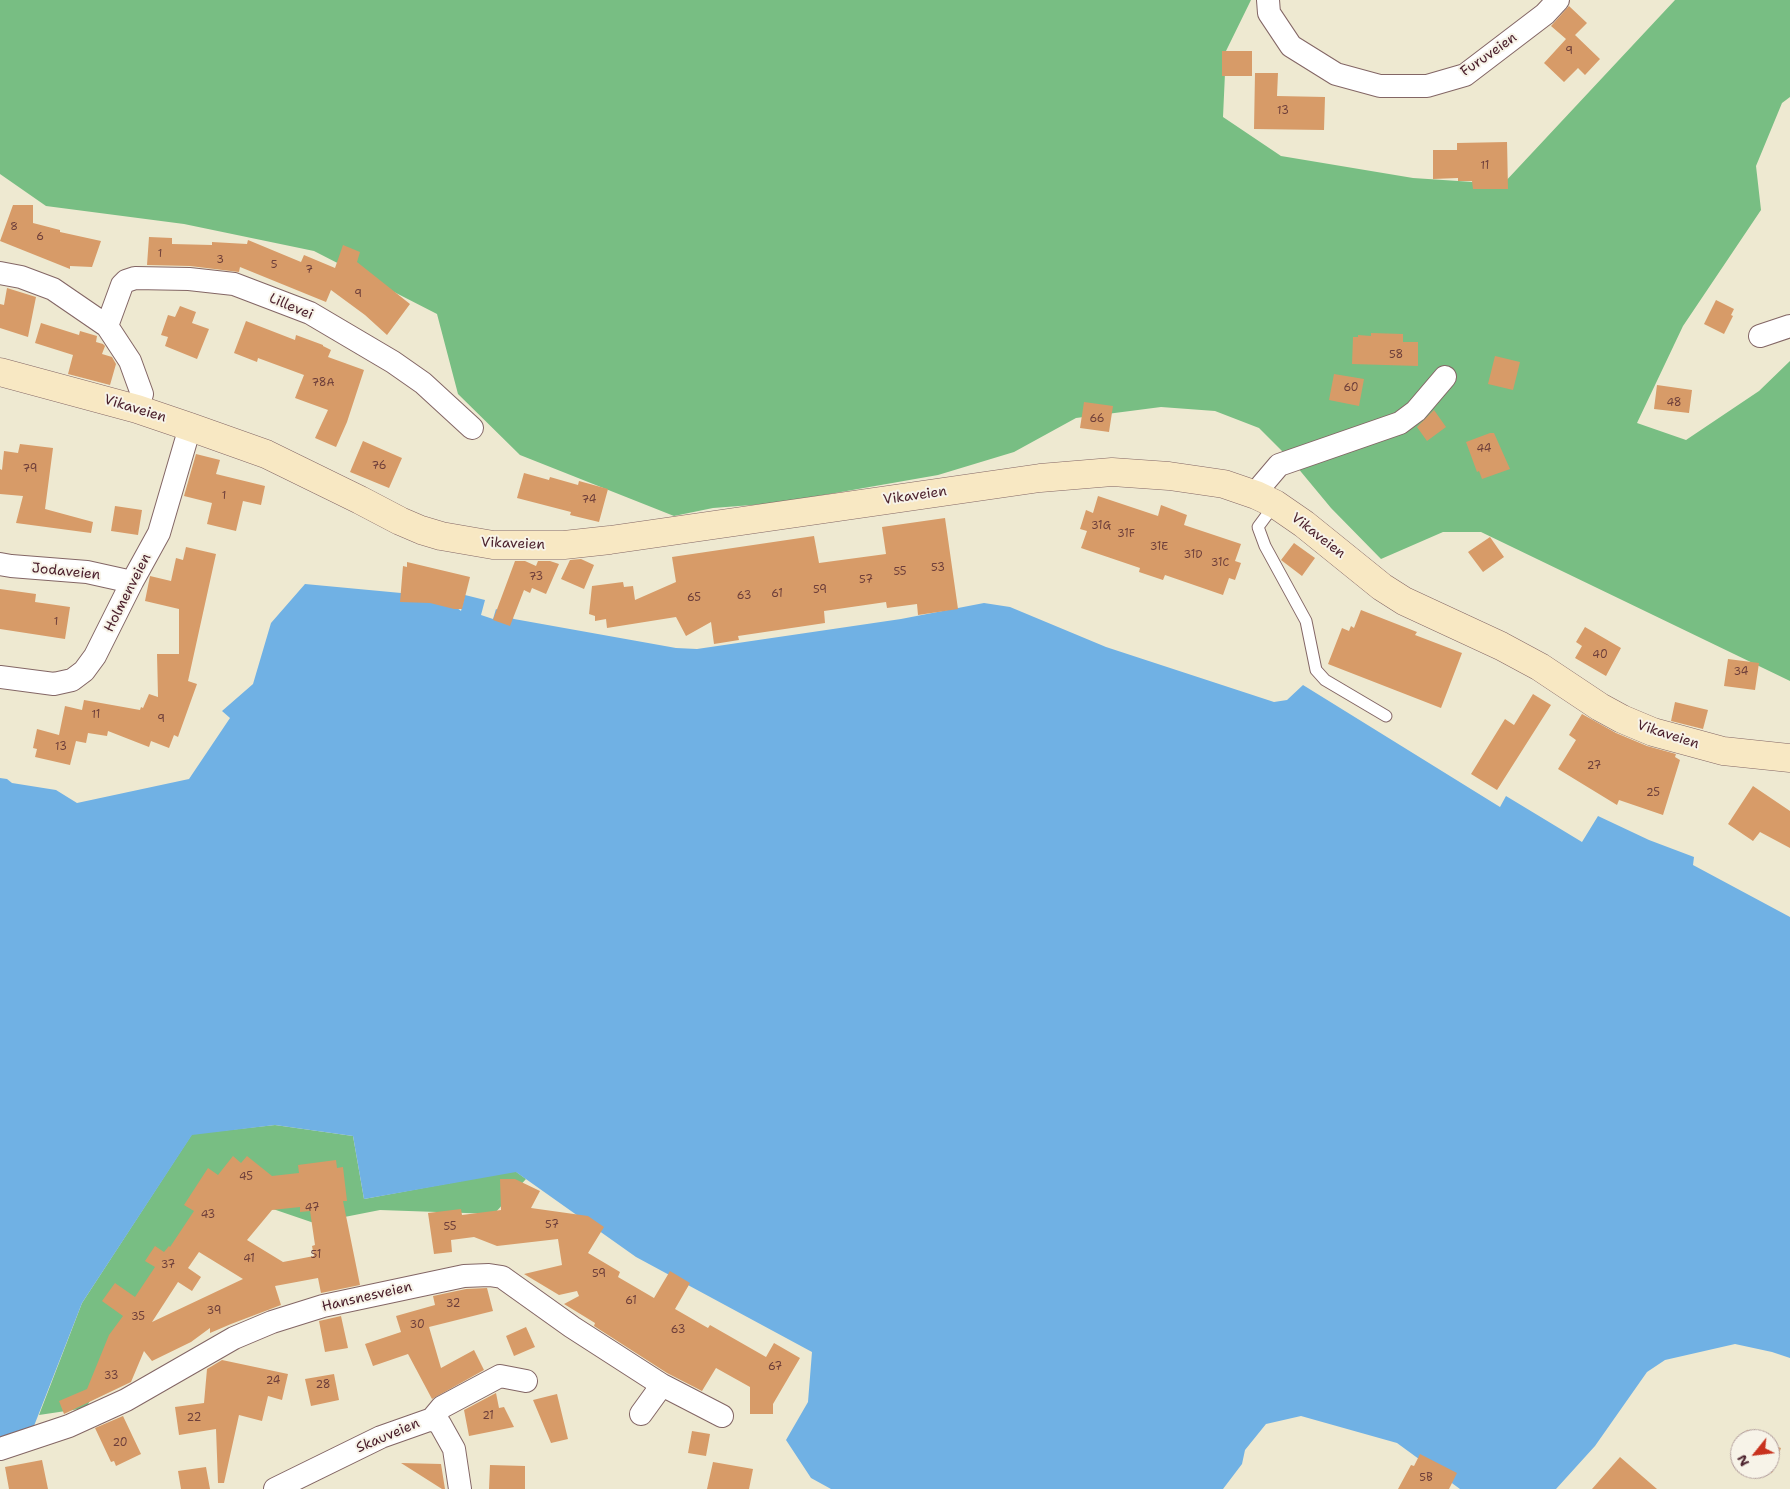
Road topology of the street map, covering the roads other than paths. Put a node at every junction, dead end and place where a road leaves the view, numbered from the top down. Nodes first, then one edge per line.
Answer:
1 (1268, 0) edge
2 (1558, 0) edge
3 (0, 273) edge
4 (106, 326) junction
5 (1790, 326) edge
6 (1760, 336) dead end
7 (0, 372) edge
8 (1445, 377) dead end
9 (137, 409) junction
10 (190, 427) junction
11 (472, 428) dead end
12 (1266, 499) junction
13 (0, 564) edge
14 (132, 582) junction
15 (0, 677) edge
16 (1386, 716) dead end
17 (1790, 758) edge
18 (526, 1381) dead end
19 (662, 1385) junction
20 (641, 1414) dead end
21 (722, 1416) dead end
22 (432, 1419) junction
23 (0, 1449) edge
24 (275, 1489) edge
25 (460, 1489) edge

1 - 2 street, Furuveien
3 - 4 street
4 - 9 street
4 - 11 street, Lillevei
5 - 6 street
7 - 9 main road, Vikaveien
8 - 12 street
9 - 10 main road, Vikaveien
10 - 12 main road, Vikaveien
10 - 14 street, Holmenveien
12 - 16 lane
12 - 17 main road, Vikaveien
13 - 14 street, Jodaveien
14 - 15 street, Holmenveien
18 - 22 street
19 - 20 street
19 - 21 street, Hansnesveien
19 - 23 street, Hansnesveien
22 - 24 street, Skauveien
22 - 25 street, Skauveien

